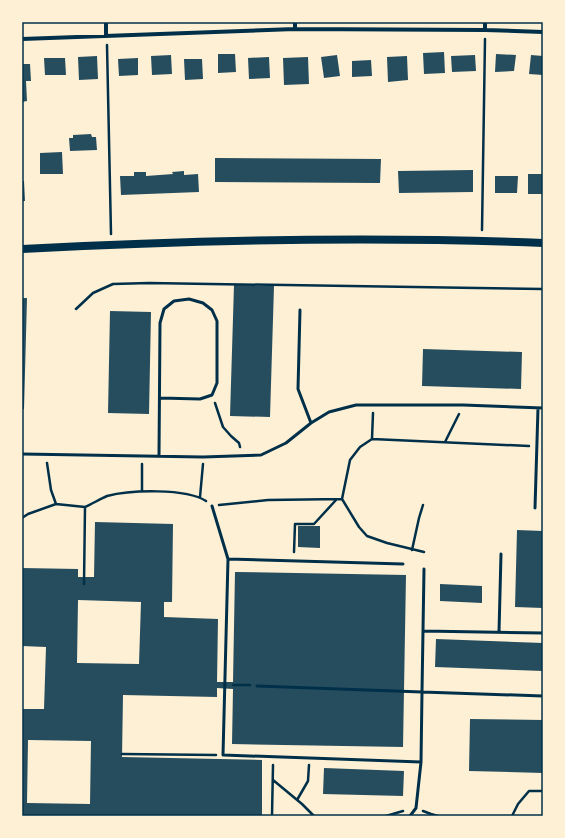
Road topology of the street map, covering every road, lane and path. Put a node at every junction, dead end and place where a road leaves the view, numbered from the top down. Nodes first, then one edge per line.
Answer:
1 (106, 22) edge
2 (295, 22) edge
3 (485, 22) edge
4 (295, 28) junction
5 (485, 30) junction
6 (543, 32) edge
7 (106, 36) junction
8 (22, 39) edge
9 (482, 241) junction
10 (543, 243) edge
11 (112, 244) junction
12 (22, 249) edge
13 (543, 289) edge
14 (76, 309) dead end
15 (300, 310) dead end
16 (212, 395) junction
17 (160, 398) junction
18 (373, 405) junction
19 (463, 405) junction
20 (538, 408) junction
21 (543, 408) edge
22 (311, 423) junction
23 (372, 439) junction
24 (445, 442) junction
25 (537, 447) junction
26 (22, 454) edge
27 (45, 455) junction
28 (142, 456) junction
29 (159, 456) junction
30 (242, 456) junction
31 (204, 457) junction
32 (142, 492) junction
33 (200, 497) junction
34 (336, 499) junction
35 (342, 499) junction
36 (56, 504) junction
37 (423, 505) dead end
38 (212, 506) junction
39 (85, 507) junction
40 (535, 508) dead end
41 (22, 518) edge
42 (412, 550) junction
43 (424, 552) dead end
44 (501, 554) dead end
45 (228, 559) junction
46 (294, 561) junction
47 (403, 564) dead end
48 (424, 569) dead end
49 (84, 584) dead end
50 (423, 631) junction
51 (499, 632) junction
52 (543, 633) edge
53 (224, 685) junction
54 (257, 686) joint
55 (422, 692) junction
56 (543, 696) edge
57 (122, 754) dead end
58 (223, 755) junction
59 (274, 756) junction
60 (309, 757) junction
61 (421, 762) junction
62 (273, 780) junction
63 (543, 791) edge
64 (297, 800) junction
65 (416, 808) junction
66 (272, 816) edge
67 (314, 816) edge
68 (386, 816) edge
69 (410, 816) edge
70 (438, 816) edge
71 (512, 816) edge

1 - 7 street
2 - 4 street
3 - 5 street
4 - 5 street
4 - 7 street
5 - 6 street
5 - 9 path
7 - 8 street
7 - 11 path
9 - 10 main road
9 - 11 main road
11 - 12 main road
13 - 14 path
15 - 22 lane
16 - 17 lane
16 - 17 lane
16 - 30 path
17 - 29 lane
18 - 19 lane
18 - 22 lane
18 - 23 path
19 - 20 lane
19 - 24 path
20 - 21 lane
20 - 25 lane
22 - 30 lane
23 - 24 path
23 - 35 path
24 - 25 path
25 - 40 lane
26 - 27 lane
27 - 28 lane
27 - 36 path
28 - 29 lane
28 - 32 path
29 - 31 lane
30 - 31 lane
31 - 33 path
32 - 33 path
32 - 39 path
33 - 38 path
34 - 35 path
34 - 38 path
34 - 46 path
35 - 42 path
36 - 39 path
36 - 41 path
37 - 42 path
38 - 45 lane
39 - 49 path
42 - 43 path
44 - 51 lane
45 - 46 lane
45 - 53 lane
46 - 47 lane
48 - 50 lane
50 - 51 lane
50 - 55 lane
51 - 52 lane
53 - 54 path
53 - 58 lane
54 - 55 lane
55 - 56 lane
55 - 61 lane
57 - 58 path
58 - 59 lane
59 - 60 lane
59 - 62 path
60 - 61 lane
60 - 64 path
61 - 65 lane
62 - 64 path
62 - 66 path
63 - 71 path
64 - 67 path
65 - 68 path
65 - 69 lane
65 - 70 path

